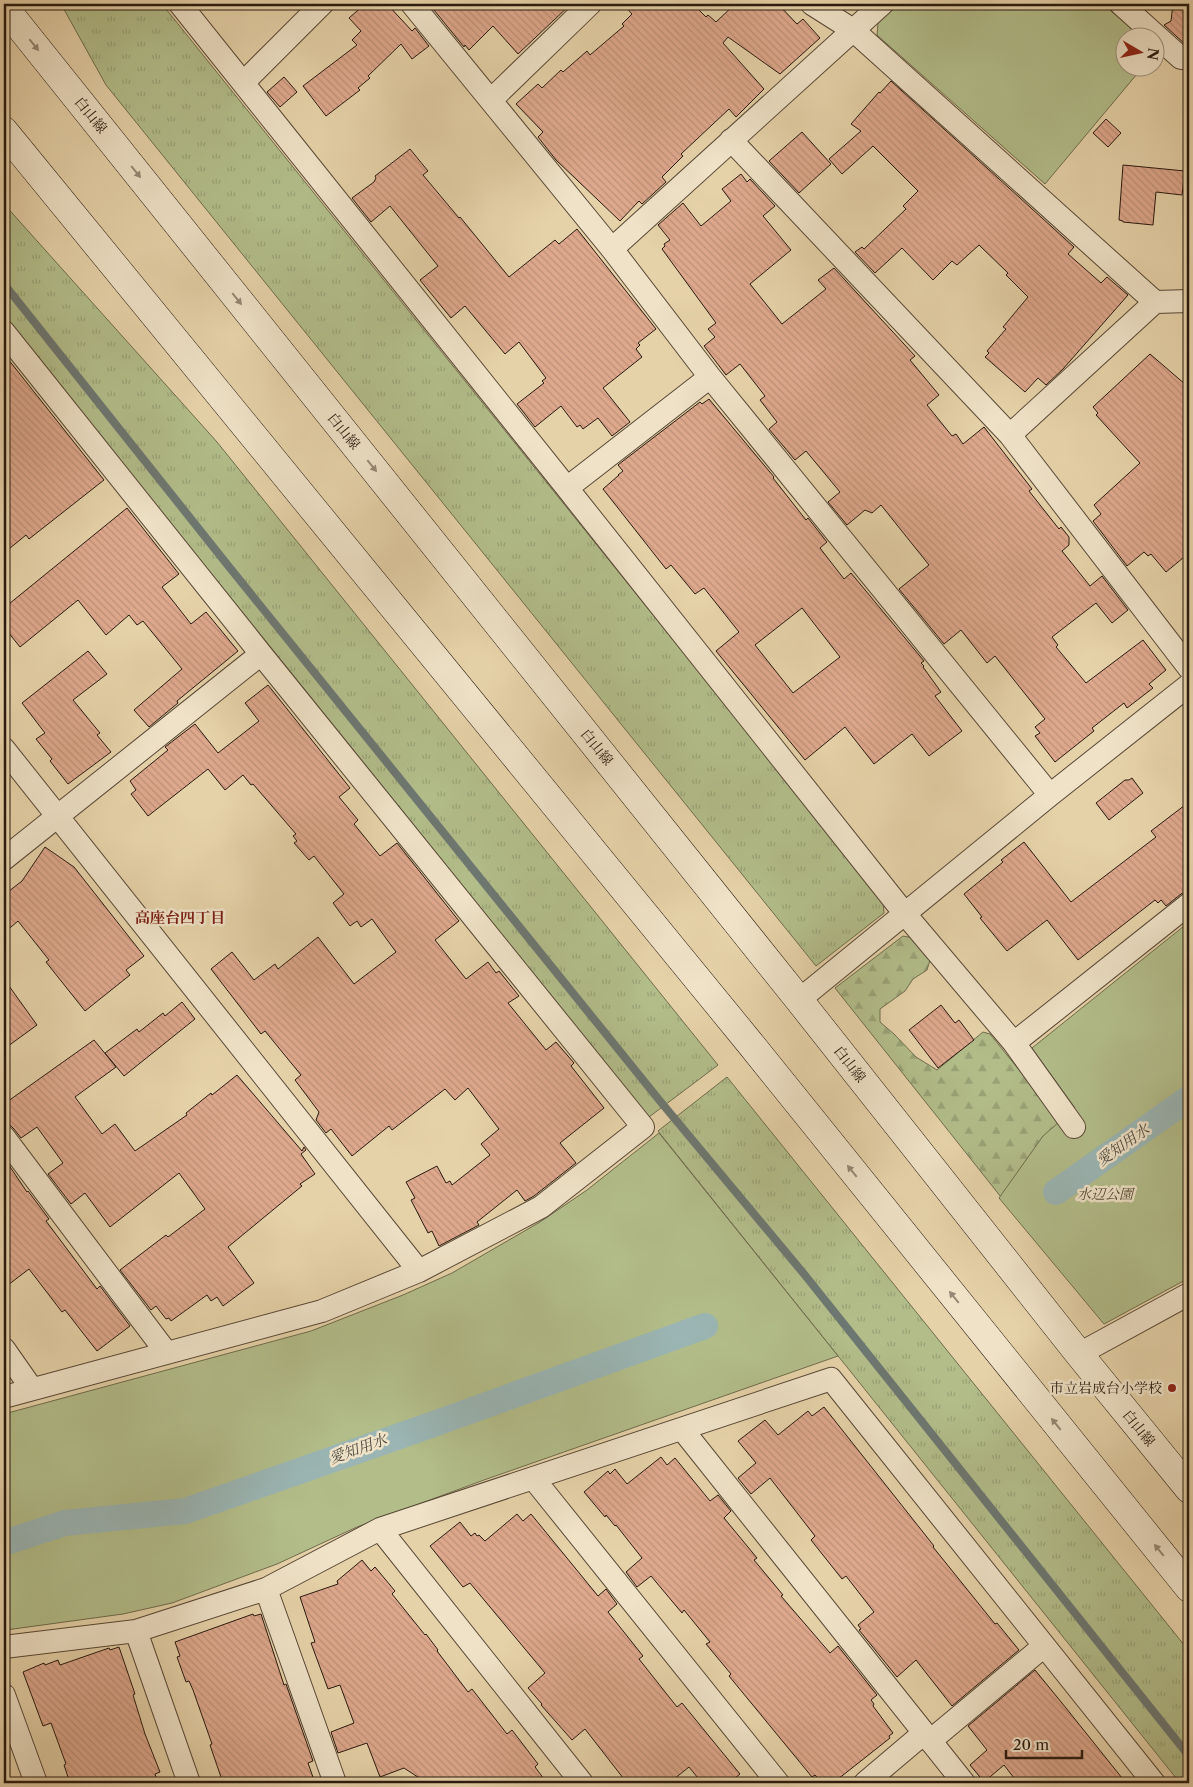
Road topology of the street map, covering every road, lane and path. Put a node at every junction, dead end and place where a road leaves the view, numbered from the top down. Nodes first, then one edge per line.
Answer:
1 (180, 4) edge
2 (322, 4) edge
3 (412, 4) edge
4 (590, 4) edge
5 (812, 4) edge
6 (882, 4) edge
7 (1121, 4) edge
8 (4, 7) edge
9 (853, 30) junction
10 (1189, 58) edge
11 (244, 82) junction
12 (491, 100) junction
13 (732, 140) junction
14 (8, 147) edge
15 (612, 249) junction
16 (1189, 300) edge
17 (1155, 302) junction
18 (4, 332) edge
19 (710, 376) junction
20 (1010, 435) junction
21 (567, 488) junction
22 (261, 654) junction
23 (1189, 668) edge
24 (1189, 685) edge
25 (4, 749) edge
26 (1050, 795) junction
27 (58, 816) junction
28 (4, 859) edge
29 (1189, 904) edge
30 (905, 914) junction
31 (799, 1000) junction
32 (1014, 1043) junction
33 (1074, 1127) dead end
34 (4, 1137) edge
35 (419, 1272) junction
36 (1189, 1294) edge
37 (4, 1349) edge
38 (166, 1352) junction
39 (1079, 1354) junction
40 (32, 1389) junction
41 (4, 1397) edge
42 (682, 1428) junction
43 (533, 1478) junction
44 (1189, 1489) edge
45 (380, 1529) junction
46 (1189, 1588) edge
47 (266, 1589) junction
48 (136, 1631) junction
49 (1044, 1646) junction
50 (4, 1647) edge
51 (4, 1695) edge
52 (927, 1737) junction
53 (36, 1783) edge
54 (188, 1783) edge
55 (335, 1783) edge
56 (582, 1783) edge
57 (778, 1783) edge
58 (865, 1783) edge
59 (964, 1783) edge
60 (1154, 1783) edge

1 - 11 street
2 - 11 street
3 - 12 street
4 - 12 street
5 - 9 street
6 - 9 street
7 - 10 street
8 -> 31 street, 白山線
9 - 13 street
9 - 17 street
11 - 21 street
12 - 15 street
13 - 15 street
13 - 20 street
46 -> 14 street
15 - 19 street
16 - 17 street
17 - 20 street
18 - 22 street
19 - 21 street
19 - 26 street
20 - 23 street
21 - 30 street
22 - 27 street
22 - 35 street
24 - 26 street
25 - 27 street
26 - 30 street
27 - 28 street
27 - 35 street
29 - 32 street
30 - 31 street
30 - 32 street
31 - 39 street, 白山線
32 - 33 street
34 - 38 street
35 - 38 street
36 - 39 street
37 - 40 street
38 - 40 street
39 - 44 street, 白山線
40 - 41 street
42 - 43 street
42 - 49 street
42 - 52 street
43 - 45 street
43 - 57 street
45 - 47 street
45 - 56 street
47 - 48 street
47 - 55 street
48 - 50 street
48 - 54 street
49 - 52 street
49 - 60 street
51 - 53 street
52 - 58 street
52 - 59 street

